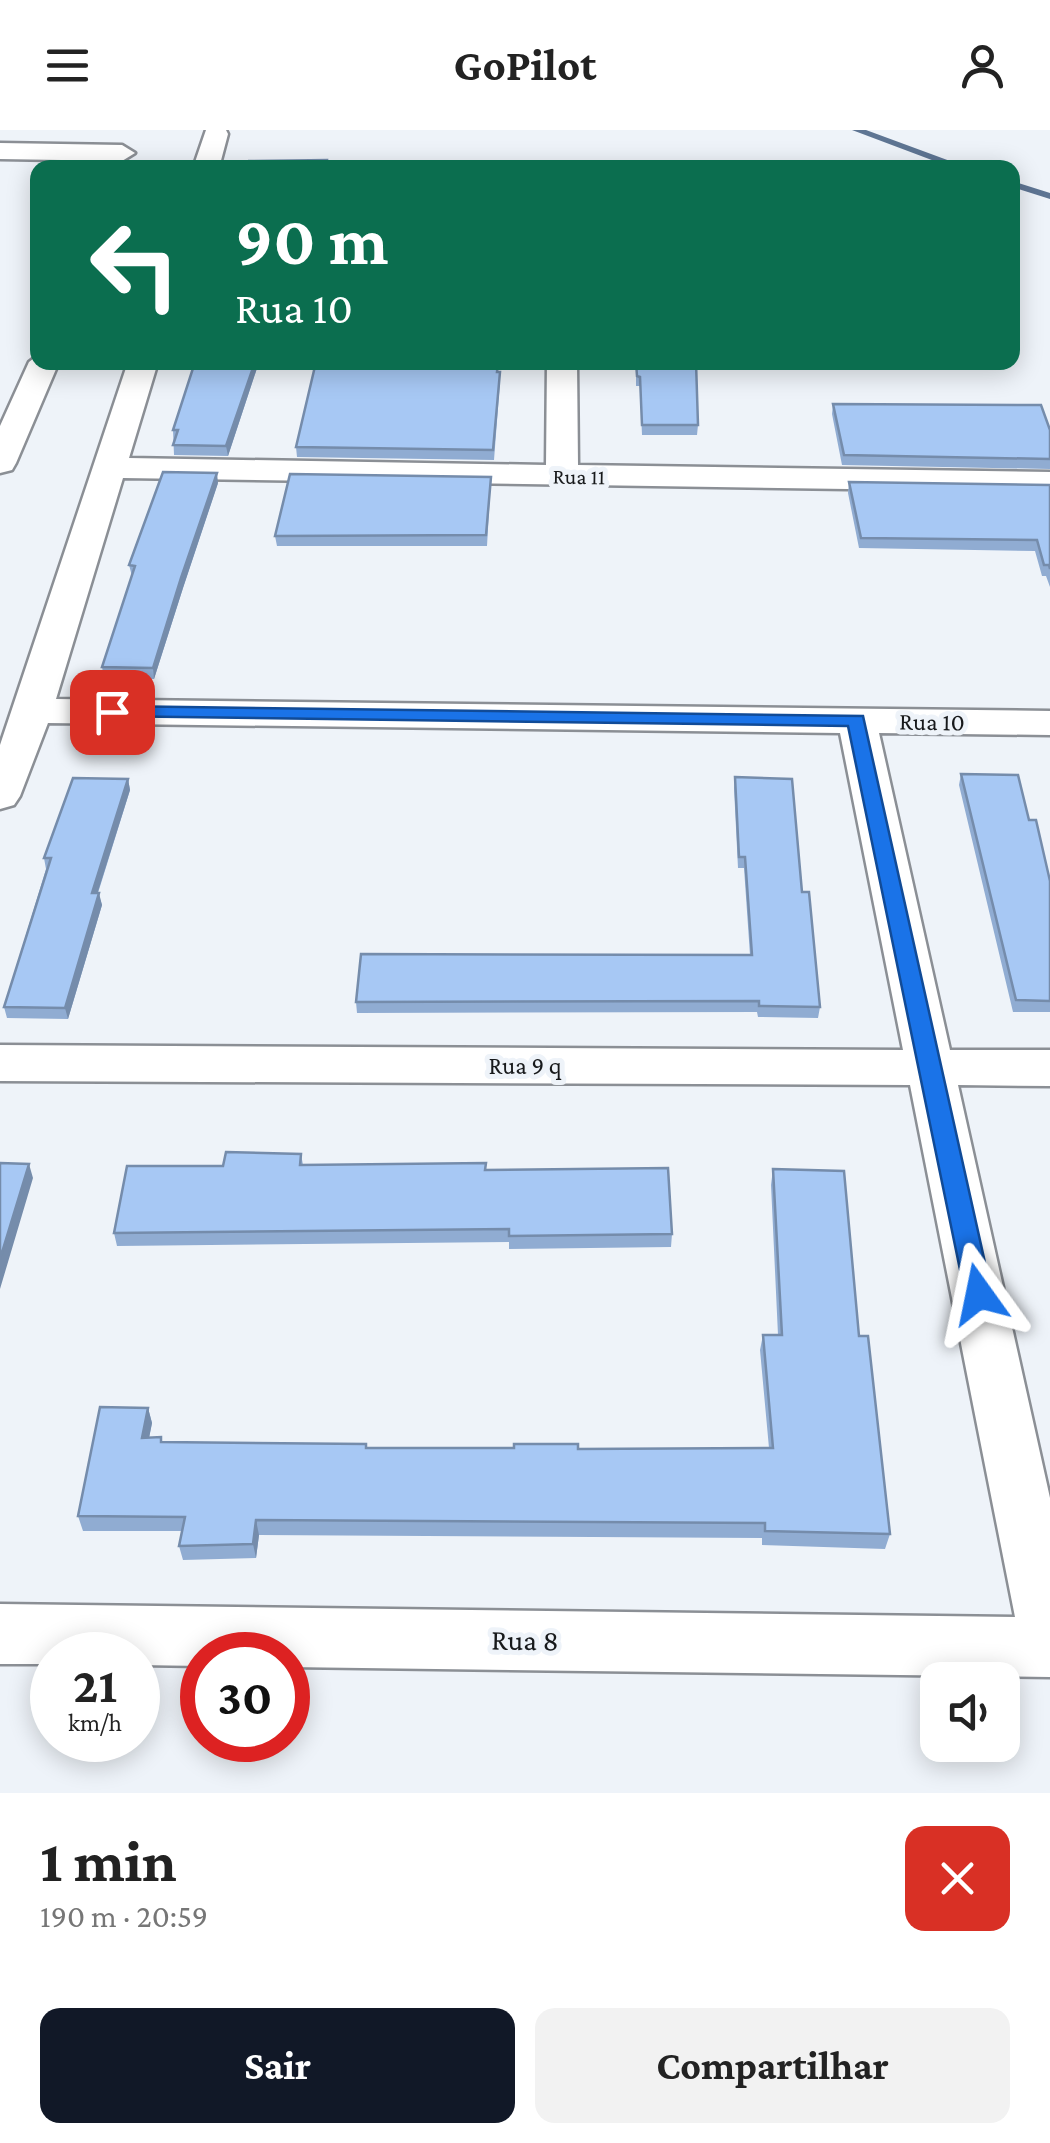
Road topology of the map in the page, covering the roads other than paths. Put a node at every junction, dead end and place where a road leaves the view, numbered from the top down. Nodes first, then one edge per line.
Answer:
1 (216, 134) dead end
2 (0, 150) edge
3 (123, 150) edge
4 (208, 160) edge
5 (34, 370) edge
6 (42, 370) edge
7 (140, 370) edge
8 (562, 370) edge
9 (0, 374) edge
10 (0, 463) edge
11 (109, 468) junction
12 (562, 476) junction
13 (1050, 482) edge
14 (33, 711) junction
15 (856, 720) junction
16 (1050, 723) edge
17 (0, 796) edge
18 (0, 1063) edge
19 (931, 1067) junction
20 (1050, 1068) edge
21 (0, 1634) edge
22 (1050, 1636) edge
23 (1050, 1646) edge

1 - 4 street
2 - 3 street
5 - 9 street
6 - 10 street
7 - 11 street
8 - 12 street
11 - 12 street, Rua 11
11 - 14 street
12 - 13 street, Rua 11
14 - 15 street, Rua 10
14 - 17 street
15 - 16 street, Rua 10
15 - 19 street
18 - 19 street, Rua 9 q
19 - 20 street, Rua 9 q
19 - 22 street
21 - 23 street, Rua 8

